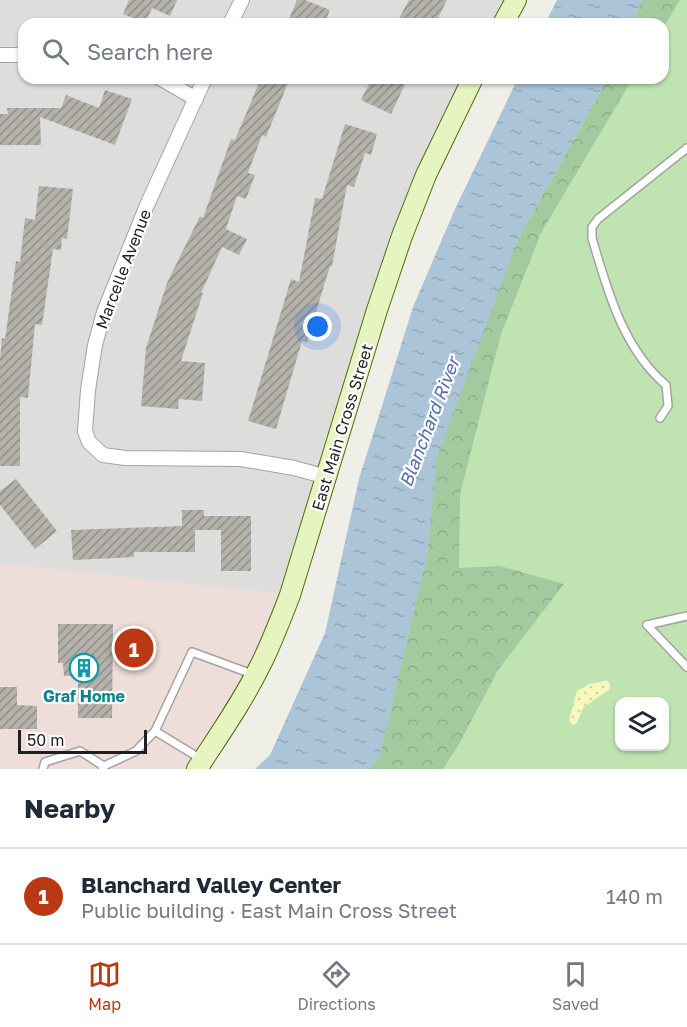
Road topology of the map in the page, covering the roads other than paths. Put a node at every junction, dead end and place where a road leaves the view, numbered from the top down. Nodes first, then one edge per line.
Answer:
1 (242, 0) edge
2 (516, 0) edge
3 (233, 18) edge
4 (506, 18) edge
5 (0, 55) edge
6 (18, 55) edge
7 (170, 84) edge
8 (203, 84) edge
9 (470, 84) edge
10 (196, 99) junction
11 (687, 148) edge
12 (660, 418) dead end
13 (327, 477) junction
14 (687, 616) edge
15 (687, 667) edge
16 (255, 675) junction
17 (155, 730) junction
18 (200, 764) edge
19 (101, 767) edge
20 (43, 769) edge

1 - 3 street
2 - 4 main road
5 - 6 street
7 - 10 street
8 - 10 street, Marcelle Avenue
9 - 13 main road, East Main Cross Street
10 - 13 street, Marcelle Avenue
11 - 12 lane
13 - 16 main road, East Main Cross Street
14 - 15 lane
16 - 17 lane
16 - 18 main road, East Main Cross Street
17 - 18 lane
17 - 19 lane
19 - 20 lane

